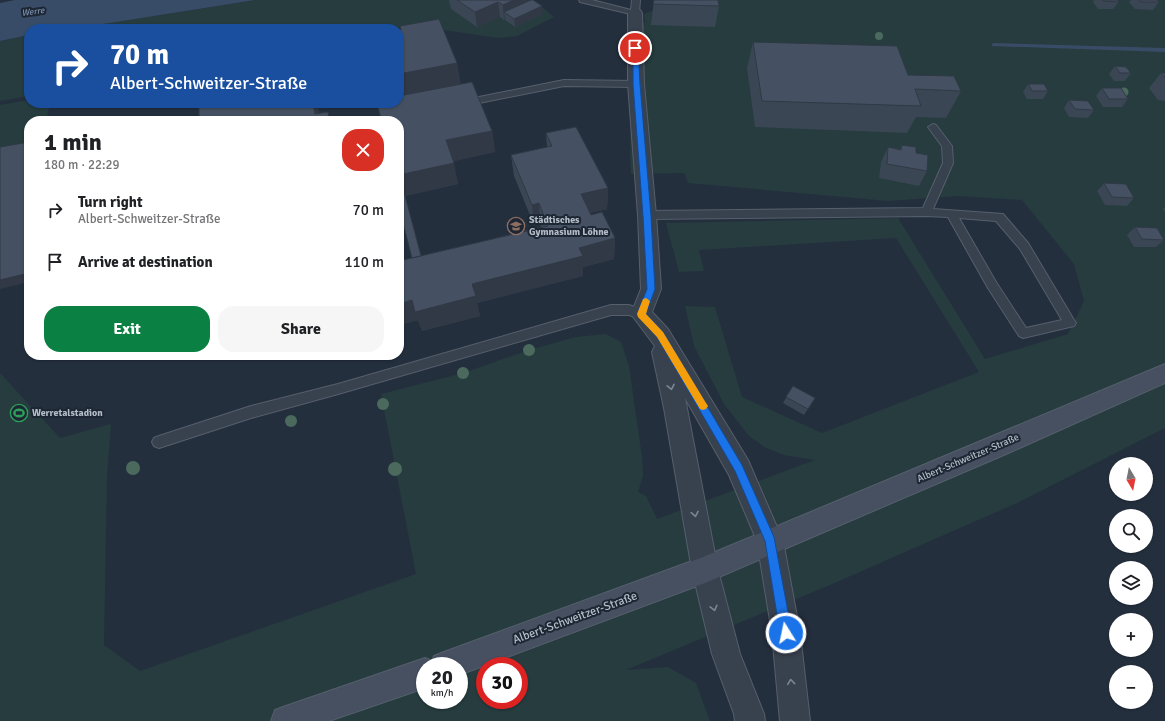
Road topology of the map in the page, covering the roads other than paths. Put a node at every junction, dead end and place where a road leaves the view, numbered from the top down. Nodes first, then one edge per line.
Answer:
1 (583, 0) edge
2 (636, 6) edge
3 (636, 84) junction
4 (458, 104) edge
5 (933, 127) dead end
6 (927, 212) junction
7 (951, 213) junction
8 (647, 216) junction
9 (641, 314) junction
10 (660, 335) junction
11 (1165, 373) edge
12 (159, 442) dead end
13 (770, 541) junction
14 (705, 570) junction
15 (468, 657) edge
16 (416, 676) edge
17 (286, 721) edge
18 (750, 721) edge
19 (795, 721) edge

1 - 2 lane
2 - 3 street
3 - 4 lane
3 - 8 street
5 - 6 lane
6 - 7 lane
6 - 8 lane
7 - 7 lane
8 - 9 street
9 - 10 street
9 - 12 lane
10 - 13 street
10 -> 14 street
11 - 13 main road, Albert-Schweitzer-Straße
13 - 14 main road, Albert-Schweitzer-Straße
19 -> 13 street
14 - 15 main road, Albert-Schweitzer-Straße
14 -> 18 street
16 - 17 main road

